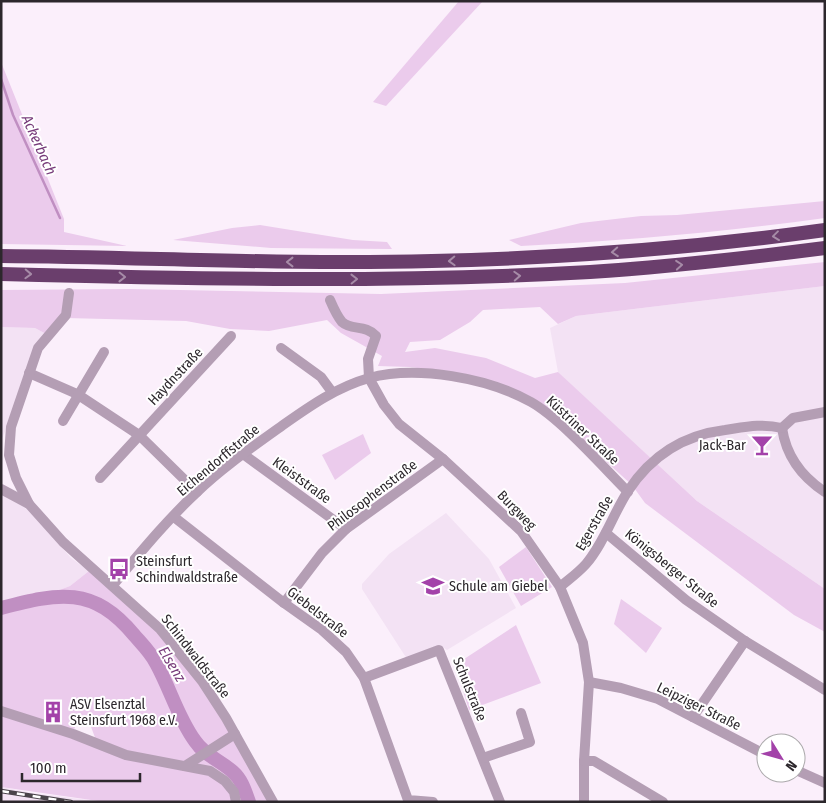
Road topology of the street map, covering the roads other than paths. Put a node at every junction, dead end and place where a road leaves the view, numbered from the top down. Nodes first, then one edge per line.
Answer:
1 (825, 230) edge
2 (825, 248) edge
3 (1, 256) edge
4 (1, 274) edge
5 (69, 293) dead end
6 (330, 300) dead end
7 (231, 336) dead end
8 (281, 348) dead end
9 (104, 352) dead end
10 (29, 373) junction
11 (369, 378) junction
12 (332, 392) junction
13 (77, 394) junction
14 (825, 412) edge
15 (63, 421) dead end
16 (782, 428) junction
17 (139, 435) junction
18 (243, 454) junction
19 (443, 459) junction
20 (100, 478) dead end
21 (1, 489) edge
22 (196, 492) junction
23 (628, 492) junction
24 (825, 492) edge
25 (29, 504) junction
26 (174, 517) junction
27 (346, 529) junction
28 (606, 533) junction
29 (113, 585) junction
30 (560, 587) junction
31 (284, 603) junction
32 (745, 641) junction
33 (364, 678) junction
34 (589, 682) junction
35 (825, 690) edge
36 (1, 711) edge
37 (521, 713) dead end
38 (693, 717) junction
39 (235, 734) junction
40 (756, 750) edge
41 (483, 758) junction
42 (584, 761) junction
43 (185, 766) junction
44 (806, 774) edge
45 (825, 783) edge
46 (236, 802) edge
47 (273, 802) edge
48 (433, 802) edge
49 (500, 802) edge
50 (584, 802) edge
51 (663, 802) edge

1 -> 3 highway
4 -> 2 highway
5 - 10 street, Schindwaldstraße
6 - 11 street
7 - 17 street, Haydnstraße
8 - 12 street
9 - 13 street
10 - 13 street
10 - 25 street, Schindwaldstraße
11 - 12 street, Eichendorffstraße
11 - 19 street, Burgweg
11 - 23 street, Küstriner Straße
12 - 18 street, Eichendorffstraße
13 - 15 street
13 - 17 street
14 - 16 street
16 - 23 street, Egerstraße
16 - 24 street
17 - 20 street, Haydnstraße
17 - 22 street
18 - 22 street, Eichendorffstraße
18 - 27 street, Kleiststraße
19 - 27 street, Philosophenstraße
19 - 30 street, Burgweg
21 - 25 street, Schindwaldstraße
22 - 26 street, Eichendorffstraße
23 - 28 street, Egerstraße
25 - 29 street, Schindwaldstraße
26 - 29 street, Eichendorffstraße
26 - 31 street, Giebelstraße
27 - 31 street, Philosophenstraße
28 - 30 street, Egerstraße
28 - 32 street, Königsberger Straße
29 - 39 street, Schindwaldstraße
30 - 34 street, Burgweg
31 - 33 street, Giebelstraße
32 - 35 street, Königsberger Straße
32 - 38 street
33 - 41 street, Schulstraße
33 - 48 street, Giebelstraße
34 - 38 street, Leipziger Straße
34 - 42 street, Burgweg
36 - 43 street
37 - 41 street
38 - 40 street, Leipziger Straße
39 - 43 street
39 - 47 street, Schindwaldstraße
41 - 49 street, Schulstraße
42 - 50 street, Burgweg
42 - 51 street
43 - 46 street
44 - 45 street

